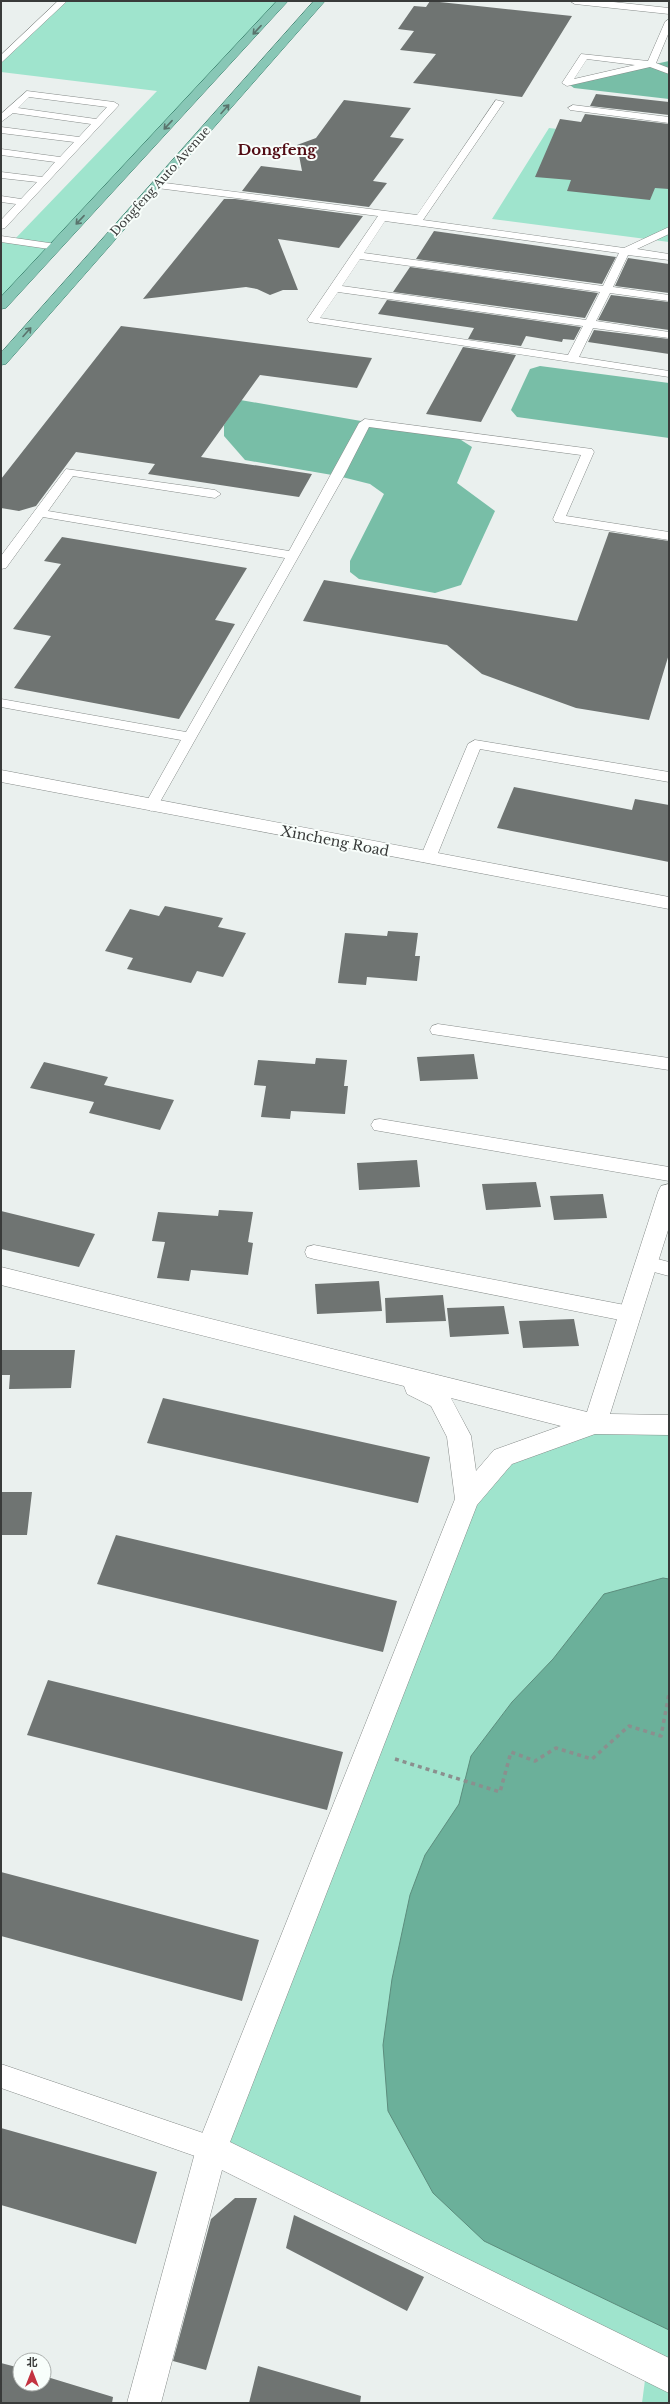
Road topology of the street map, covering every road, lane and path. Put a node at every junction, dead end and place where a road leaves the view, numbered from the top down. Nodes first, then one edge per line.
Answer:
1 (62, 1) edge
2 (284, 1) edge
3 (320, 1) edge
4 (575, 1) edge
5 (669, 11) edge
6 (669, 22) edge
7 (664, 45) edge
8 (1, 60) edge
9 (651, 64) junction
10 (669, 71) edge
11 (499, 102) dead end
12 (573, 108) dead end
13 (11, 110) junction
14 (1, 119) edge
15 (669, 120) edge
16 (98, 122) junction
17 (1, 130) edge
18 (81, 140) junction
19 (1, 152) edge
20 (63, 160) junction
21 (1, 175) edge
22 (44, 180) junction
23 (157, 185) junction
24 (1, 199) edge
25 (23, 202) junction
26 (1, 226) edge
27 (669, 230) edge
28 (1, 240) edge
29 (56, 247) junction
30 (625, 251) junction
31 (357, 255) junction
32 (669, 257) edge
33 (335, 288) junction
34 (606, 289) junction
35 (669, 298) edge
36 (1, 305) edge
37 (589, 324) junction
38 (669, 335) edge
39 (572, 359) junction
40 (1, 361) edge
41 (669, 374) edge
42 (215, 494) dead end
43 (39, 513) junction
44 (669, 536) edge
45 (293, 555) junction
46 (1, 565) edge
47 (1, 703) edge
48 (191, 737) junction
49 (1, 776) edge
50 (669, 777) edge
51 (151, 806) junction
52 (428, 858) junction
53 (669, 903) edge
54 (438, 1030) dead end
55 (669, 1064) edge
56 (380, 1125) dead end
57 (669, 1174) edge
58 (669, 1192) edge
59 (314, 1252) dead end
60 (658, 1266) edge
61 (1, 1276) edge
62 (630, 1314) junction
63 (381, 1370) junction
64 (595, 1424) junction
65 (669, 1425) edge
66 (467, 1499) junction
67 (669, 1694) edge
68 (368, 1750) junction
69 (1, 2076) edge
70 (212, 2148) junction
71 (669, 2376) edge
72 (144, 2403) edge

1 - 8 lane
2 -> 29 main road
23 -> 3 main road, Dongfeng Auto Avenue
4 - 5 street
6 - 7 lane
7 - 9 lane
9 - 9 lane
9 - 10 lane
11 - 23 lane
12 - 15 lane
13 - 14 lane
13 - 16 lane
13 - 16 lane
16 - 18 lane
17 - 18 lane
18 - 20 lane
19 - 20 lane
20 - 22 lane
21 - 22 lane
22 - 25 lane
40 -> 23 main road, Dongfeng Auto Avenue
24 - 25 lane
25 - 26 lane
27 - 30 lane
28 - 29 lane
29 - 36 main road
30 - 31 lane
30 - 32 lane
30 - 34 lane
31 - 33 lane
31 - 34 lane
33 - 37 lane
33 - 39 lane
34 - 35 lane
34 - 37 lane
37 - 38 lane
37 - 39 lane
39 - 41 lane
42 - 43 lane
43 - 45 lane
43 - 46 lane
44 - 45 lane
45 - 48 lane
47 - 48 lane
48 - 51 lane
49 - 51 street, Xincheng Road
50 - 52 lane
51 - 52 street, Xincheng Road
52 - 53 street, Xincheng Road
54 - 55 lane
56 - 57 lane
58 - 60 street
59 - 62 lane
60 - 62 street
61 - 63 street
62 - 64 street
63 - 64 street
63 - 66 street
64 - 65 street
64 - 66 street
66 - 68 street
67 - 68 path
68 - 70 street
69 - 70 lane
70 - 71 street
70 - 72 street

